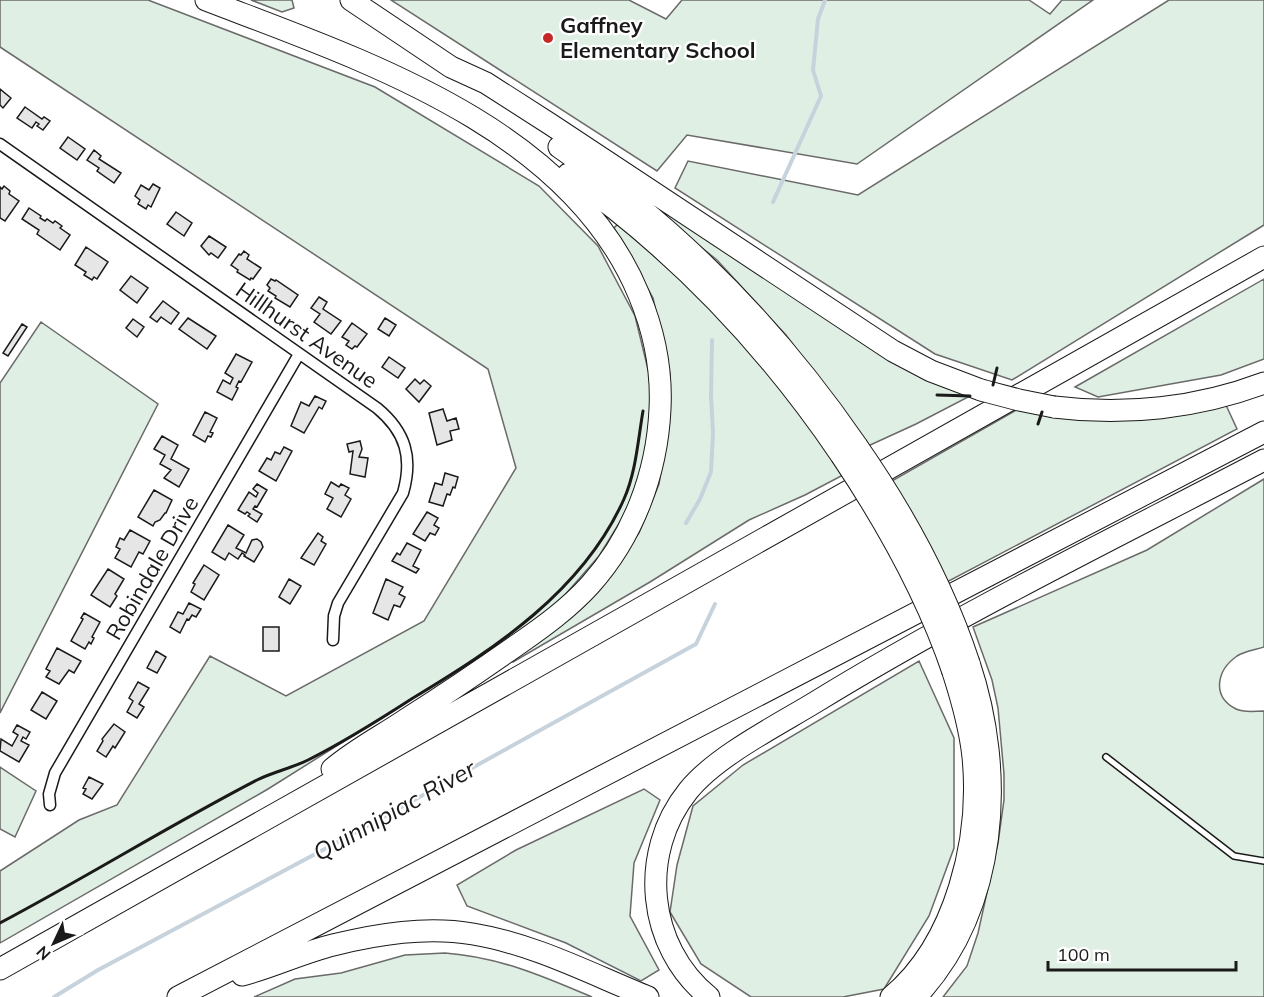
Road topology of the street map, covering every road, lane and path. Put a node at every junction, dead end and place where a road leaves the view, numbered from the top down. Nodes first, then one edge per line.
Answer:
1 (206, 0) edge
2 (351, 0) edge
3 (451, 67) junction
4 (506, 137) junction
5 (0, 144) edge
6 (1264, 246) edge
7 (1264, 257) edge
8 (1225, 279) junction
9 (299, 354) junction
10 (1264, 383) edge
11 (1264, 432) edge
12 (849, 450) junction
13 (1264, 460) edge
14 (333, 640) dead end
15 (961, 668) junction
16 (1106, 757) dead end
17 (302, 799) junction
18 (50, 805) dead end
19 (1264, 861) edge
20 (0, 969) edge
21 (203, 984) junction
22 (178, 997) edge
23 (648, 997) edge
24 (710, 997) edge
25 (891, 997) edge
26 (916, 997) edge

1 - 4 highway
2 - 3 highway
3 - 10 highway, bridge
3 - 12 highway
4 - 12 highway
4 - 17 highway
5 - 9 street, Hillhurst Avenue
6 - 8 highway
7 - 8 highway
8 - 17 highway
9 - 14 street, Hillhurst Avenue
9 - 18 street, Robindale Drive
11 - 21 highway
12 - 15 highway, bridge
13 - 24 highway
15 - 25 highway
15 - 26 highway
16 - 19 lane
17 - 20 highway
21 - 22 highway
21 - 23 highway

